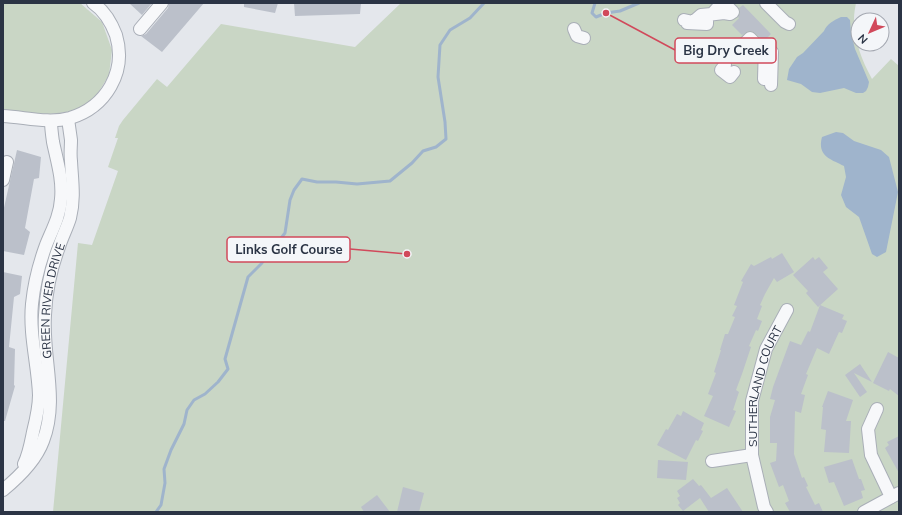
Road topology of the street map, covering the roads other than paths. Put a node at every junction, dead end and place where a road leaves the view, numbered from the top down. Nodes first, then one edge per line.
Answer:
1 (162, 3) edge
2 (723, 3) edge
3 (766, 3) edge
4 (102, 6) edge
5 (686, 22) dead end
6 (789, 24) dead end
7 (574, 29) dead end
8 (140, 30) dead end
9 (584, 38) dead end
10 (3, 116) edge
11 (68, 119) junction
12 (51, 121) junction
13 (7, 162) dead end
14 (3, 180) edge
15 (787, 310) dead end
16 (877, 409) dead end
17 (752, 455) junction
18 (712, 461) dead end
19 (18, 476) junction
20 (3, 490) edge
21 (895, 495) edge
22 (767, 512) edge
23 (864, 512) edge

1 - 8 street
2 - 5 street
3 - 6 street
4 - 11 street
7 - 9 street
10 - 12 street
11 - 12 street
11 - 19 street, GREEN RIVER DRIVE
12 - 19 street, GREEN RIVER DRIVE
13 - 14 street
15 - 17 street, SUTHERLAND COURT
16 - 21 street
17 - 18 street
17 - 22 street, SUTHERLAND COURT
19 - 20 street, GREEN RIVER DRIVE
21 - 23 street

